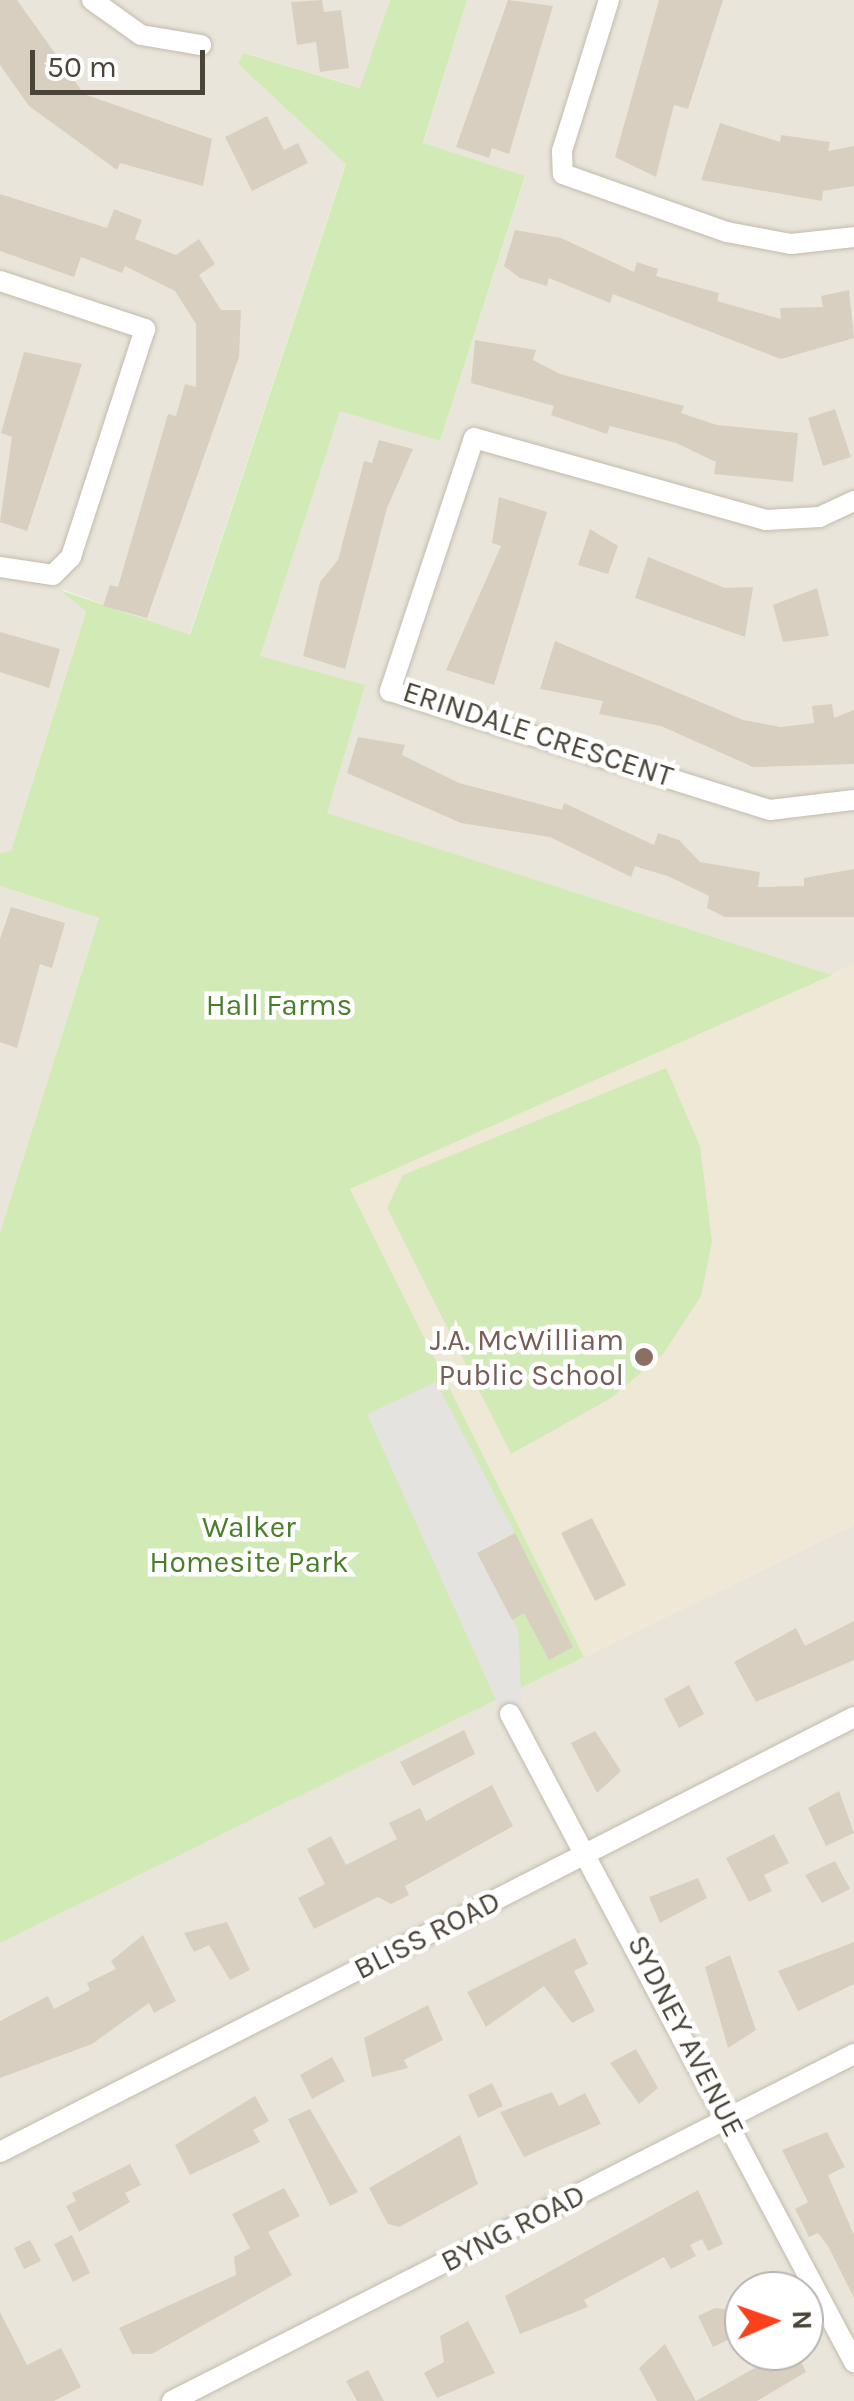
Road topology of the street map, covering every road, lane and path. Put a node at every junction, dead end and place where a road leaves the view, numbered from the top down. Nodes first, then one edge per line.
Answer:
1 (92, 0) edge
2 (609, 0) edge
3 (201, 45) dead end
4 (854, 236) edge
5 (0, 281) edge
6 (854, 501) edge
7 (0, 566) edge
8 (854, 800) edge
9 (510, 1714) dead end
10 (854, 1717) edge
11 (590, 1852) junction
12 (854, 2054) edge
13 (728, 2118) junction
14 (0, 2152) edge
15 (854, 2362) edge
16 (172, 2401) edge

1 - 3 street
2 - 4 street
5 - 7 street
6 - 8 street, ERINDALE CRESCENT
9 - 11 street, SYDNEY AVENUE
10 - 11 street, BLISS ROAD
11 - 13 street, SYDNEY AVENUE
11 - 14 street, BLISS ROAD
12 - 13 street, BYNG ROAD
13 - 15 street, SYDNEY AVENUE
13 - 16 street, BYNG ROAD

